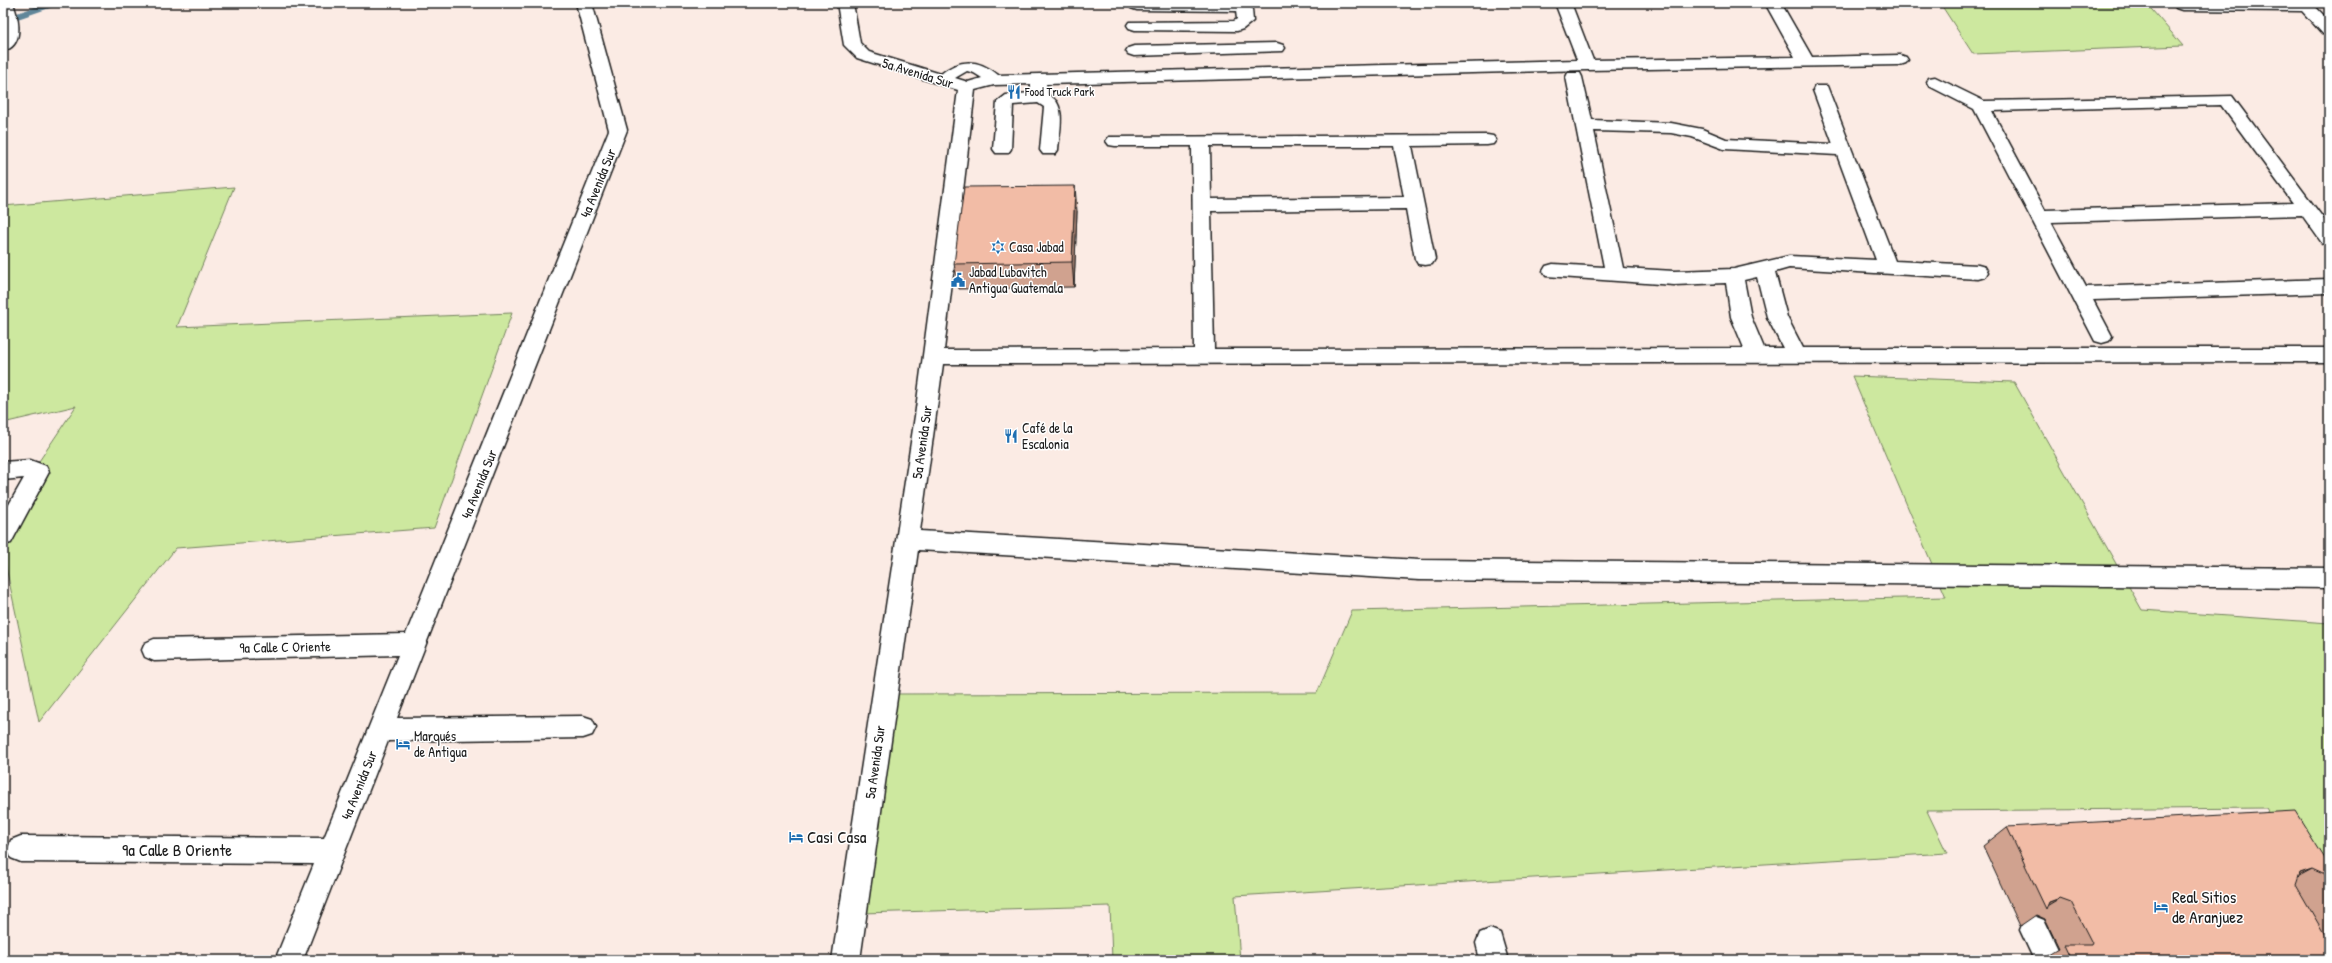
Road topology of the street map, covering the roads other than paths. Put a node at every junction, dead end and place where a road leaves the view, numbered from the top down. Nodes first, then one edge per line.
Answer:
1 (584, 3) edge
2 (845, 3) edge
3 (1562, 3) edge
4 (1774, 3) edge
5 (1137, 4) edge
6 (2182, 5) dead end
7 (2305, 5) edge
8 (9, 10) edge
9 (1135, 25) junction
10 (2329, 31) edge
11 (3, 46) edge
12 (1277, 48) dead end
13 (1134, 51) junction
14 (1900, 60) dead end
15 (1806, 61) junction
16 (1587, 65) junction
17 (1133, 76) junction
18 (1574, 77) dead end
19 (943, 80) junction
20 (994, 80) junction
21 (1039, 80) junction
22 (1935, 82) dead end
23 (967, 87) junction
24 (1821, 90) dead end
25 (1040, 98) junction
26 (1981, 106) junction
27 (1583, 125) junction
28 (1402, 140) junction
29 (1487, 140) dead end
30 (1115, 141) dead end
31 (1201, 141) junction
32 (1002, 149) dead end
33 (1049, 150) dead end
34 (1843, 150) junction
35 (1414, 203) junction
36 (1202, 205) junction
37 (2307, 209) junction
38 (2039, 216) junction
39 (2329, 239) edge
40 (1425, 259) dead end
41 (1888, 267) junction
42 (1765, 269) junction
43 (1553, 271) dead end
44 (1978, 272) dead end
45 (1615, 274) junction
46 (1734, 276) junction
47 (2329, 286) edge
48 (2080, 294) junction
49 (2102, 336) dead end
50 (1756, 354) junction
51 (1796, 355) junction
52 (2329, 355) edge
53 (1204, 356) junction
54 (934, 357) junction
55 (3, 471) edge
56 (3, 536) edge
57 (908, 540) junction
58 (2329, 578) edge
59 (416, 644) junction
60 (154, 650) dead end
61 (583, 727) dead end
62 (381, 730) junction
63 (21, 849) dead end
64 (333, 851) junction
65 (2034, 930) dead end
66 (289, 960) edge
67 (846, 960) edge
68 (2048, 960) edge

1 - 59 street, 4a Avenida Sur
2 - 19 street, 5a Avenida Sur
3 - 16 street
4 - 15 street
5 - 9 street
5 - 9 street
6 - 7 street
7 - 10 street
8 - 11 street
9 - 13 street
12 - 13 street
13 - 17 street
14 - 15 street
15 - 16 street
16 - 17 street
17 - 21 street
18 - 27 street
19 - 20 street
19 - 23 street, 5a Avenida Sur
20 - 21 street
20 - 23 street
21 - 25 street
22 - 26 street
23 - 54 street, 5a Avenida Sur
24 - 34 street
25 - 32 street
25 - 33 street
26 - 37 street
26 - 38 street
27 - 34 street
27 - 45 street
28 - 29 street
28 - 31 street
28 - 35 street
30 - 31 street
31 - 36 street
34 - 41 street
35 - 36 street
35 - 40 street
36 - 53 street
37 - 38 street
37 - 39 street
38 - 48 street
41 - 42 street
41 - 44 street
42 - 46 street
42 - 51 street
43 - 45 street
45 - 46 street
46 - 50 street
47 - 48 street
48 - 49 street
50 - 51 street
50 - 53 street
51 - 52 street
53 - 54 street
54 - 57 street, 5a Avenida Sur
55 - 56 street
57 - 58 street
57 - 67 street, 5a Avenida Sur
59 - 60 street, 9a Calle C Oriente
59 - 62 street, 4a Avenida Sur
61 - 62 street
62 - 64 street, 4a Avenida Sur
63 - 64 street, 9a Calle B Oriente
64 - 66 street, 4a Avenida Sur
65 - 68 street

